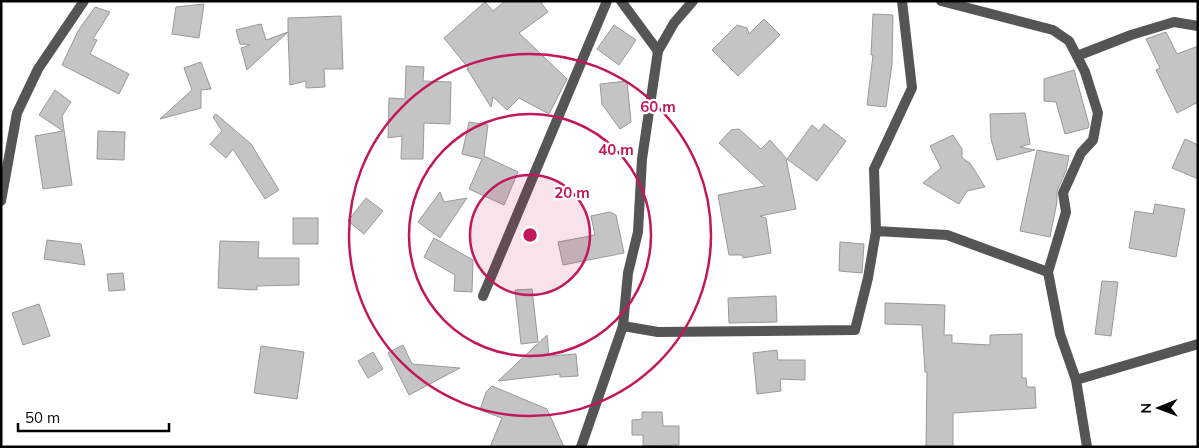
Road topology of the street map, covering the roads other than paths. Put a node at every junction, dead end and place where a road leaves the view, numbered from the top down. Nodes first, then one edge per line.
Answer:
1 (84, 1) edge
2 (607, 1) edge
3 (621, 1) edge
4 (693, 1) edge
5 (902, 1) edge
6 (941, 1) edge
7 (1198, 26) edge
8 (658, 51) junction
9 (1077, 56) junction
10 (1, 201) edge
11 (876, 231) junction
12 (1048, 272) junction
13 (483, 296) dead end
14 (623, 326) junction
15 (1198, 344) edge
16 (1076, 380) junction
17 (582, 447) edge
18 (1087, 447) edge

1 - 10 street
2 - 13 street
3 - 8 street
4 - 8 street
5 - 11 street
6 - 9 street
7 - 9 street
8 - 14 street
9 - 12 street
11 - 12 street
11 - 14 street
12 - 16 street
14 - 17 street
15 - 16 street
16 - 18 street

